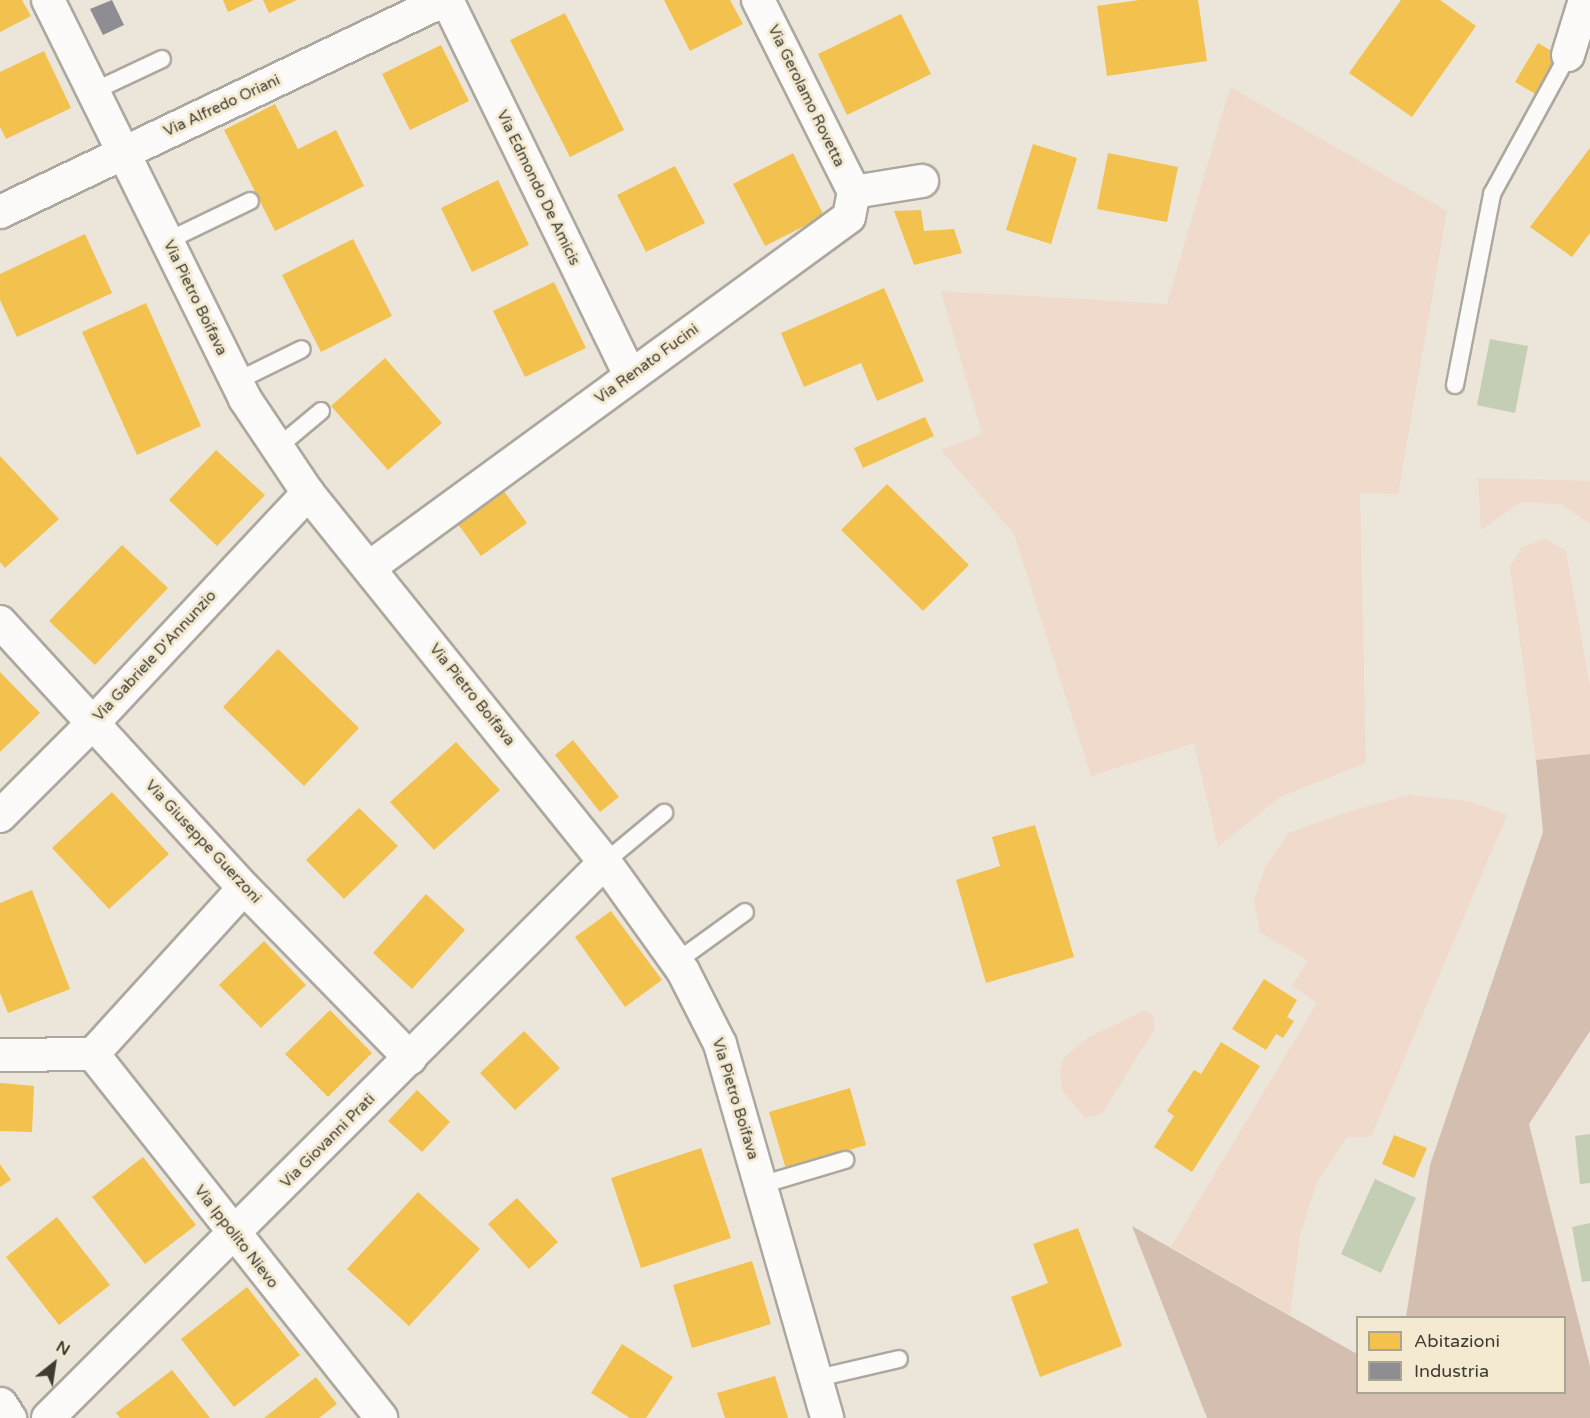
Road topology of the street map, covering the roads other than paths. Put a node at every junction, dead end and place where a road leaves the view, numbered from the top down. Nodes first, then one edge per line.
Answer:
1 (48, 0) edge
2 (446, 0) edge
3 (758, 0) edge
4 (1585, 0) edge
5 (1568, 55) joint
6 (162, 59) dead end
7 (94, 91) junction
8 (125, 152) junction
9 (922, 181) dead end
10 (854, 192) junction
11 (250, 201) dead end
12 (0, 212) edge
13 (167, 241) junction
14 (302, 349) dead end
15 (630, 376) junction
16 (237, 381) junction
17 (1455, 385) dead end
18 (321, 411) dead end
19 (278, 447) junction
20 (308, 493) junction
21 (370, 567) junction
22 (0, 622) edge
23 (93, 723) junction
24 (664, 813) dead end
25 (0, 816) edge
26 (605, 862) junction
27 (244, 888) junction
28 (745, 912) dead end
29 (676, 962) junction
30 (93, 1054) junction
31 (0, 1055) edge
32 (410, 1058) junction
33 (845, 1160) dead end
34 (761, 1185) junction
35 (234, 1235) junction
36 (899, 1359) dead end
37 (818, 1378) junction
38 (0, 1404) edge
39 (9, 1418) edge
40 (48, 1418) edge
41 (381, 1418) edge
42 (827, 1418) edge

1 - 7 street, Via Pietro Boifava
2 - 8 street, Via Alfredo Oriani
2 - 15 street, Via Edmondo De Amicis
3 - 10 street, Via Gerolamo Rovetta
4 - 5 street
5 - 17 lane
6 - 7 lane
7 - 8 street, Via Pietro Boifava
8 - 12 street, Via Alfredo Oriani
8 - 13 street, Via Pietro Boifava
9 - 10 street
10 - 15 street, Via Renato Fucini
11 - 13 lane
13 - 16 street, Via Pietro Boifava
14 - 16 lane
15 - 21 street, Via Renato Fucini
16 - 19 street, Via Pietro Boifava
18 - 19 lane
19 - 20 street, Via Pietro Boifava
20 - 21 street, Via Pietro Boifava
20 - 23 street, Via Gabriele D'Annunzio
21 - 26 street, Via Pietro Boifava
22 - 23 street, Via Giuseppe Guerzoni
23 - 25 street, Via Gabriele D'Annunzio
23 - 27 street, Via Giuseppe Guerzoni
24 - 26 lane
26 - 29 street, Via Pietro Boifava
26 - 32 street, Via Giovanni Prati
27 - 30 street
27 - 32 street, Via Giuseppe Guerzoni
28 - 29 lane
29 - 34 street, Via Pietro Boifava
30 - 31 street
30 - 35 street, Via Ippolito Nievo
32 - 35 street, Via Giovanni Prati
33 - 34 lane
34 - 37 street, Via Pietro Boifava
35 - 40 street, Via Giovanni Prati
35 - 41 street, Via Ippolito Nievo
36 - 37 lane
37 - 42 street, Via Pietro Boifava
38 - 39 street

